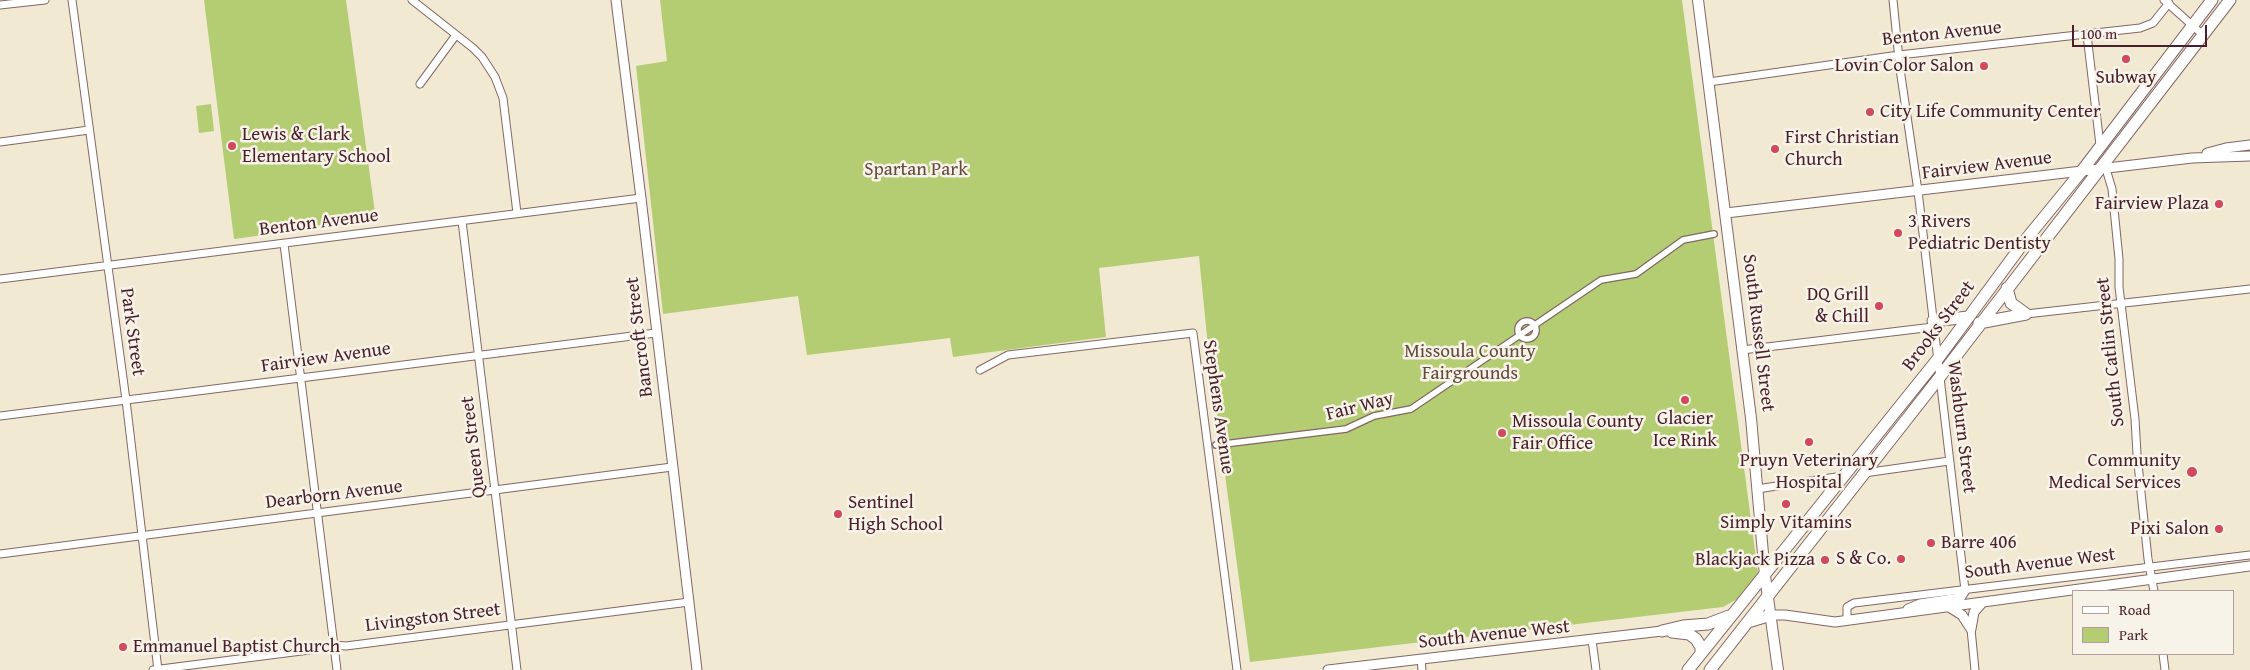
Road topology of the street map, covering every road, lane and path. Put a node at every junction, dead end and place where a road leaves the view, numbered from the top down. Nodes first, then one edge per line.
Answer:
1 (45, 0) edge
2 (72, 0) edge
3 (412, 0) edge
4 (616, 0) edge
5 (1698, 0) edge
6 (1893, 0) edge
7 (2212, 0) edge
8 (2230, 0) edge
9 (2166, 2) edge
10 (0, 5) edge
11 (2193, 25) junction
12 (456, 35) junction
13 (2087, 35) junction
14 (2203, 35) junction
15 (1899, 55) junction
16 (1708, 82) junction
17 (420, 84) dead end
18 (89, 130) junction
19 (0, 142) edge
20 (2100, 145) junction
21 (2250, 145) edge
22 (2250, 156) edge
23 (2192, 158) junction
24 (2102, 170) junction
25 (2081, 172) junction
26 (1918, 190) junction
27 (642, 198) junction
28 (517, 213) junction
29 (1726, 213) junction
30 (462, 221) junction
31 (1714, 234) dead end
32 (284, 244) junction
33 (106, 266) junction
34 (0, 279) edge
35 (2007, 288) junction
36 (2250, 289) edge
37 (2122, 304) junction
38 (2026, 314) junction
39 (1968, 317) junction
40 (1980, 323) junction
41 (1933, 324) junction
42 (656, 333) junction
43 (1742, 350) junction
44 (479, 354) junction
45 (1937, 360) junction
46 (980, 370) dead end
47 (301, 378) junction
48 (1939, 378) junction
49 (126, 400) junction
50 (0, 416) edge
51 (1216, 445) dead end
52 (1949, 462) junction
53 (672, 466) junction
54 (1863, 473) junction
55 (1845, 476) junction
56 (1757, 489) junction
57 (495, 490) junction
58 (317, 513) junction
59 (141, 536) junction
60 (0, 554) edge
61 (2250, 555) edge
62 (2250, 566) edge
63 (2150, 567) junction
64 (1765, 576) junction
65 (2151, 580) junction
66 (1965, 590) junction
67 (2078, 590) edge
68 (2154, 590) edge
69 (2072, 591) edge
70 (1768, 596) junction
71 (689, 602) junction
72 (1982, 603) junction
73 (1949, 607) junction
74 (1736, 611) junction
75 (1901, 613) junction
76 (1771, 615) junction
77 (1847, 620) junction
78 (1747, 623) junction
79 (512, 624) junction
80 (1971, 629) junction
81 (1662, 631) junction
82 (1592, 640) junction
83 (334, 645) junction
84 (1700, 649) junction
85 (2162, 655) edge
86 (1420, 660) junction
87 (153, 670) edge
88 (158, 670) edge
89 (337, 670) edge
90 (518, 670) edge
91 (697, 670) edge
92 (1237, 670) edge
93 (1328, 670) edge
94 (1422, 670) edge
95 (1596, 670) edge
96 (1688, 670) edge
97 (1710, 670) edge
98 (1778, 670) edge
99 (1975, 670) edge
100 (2165, 670) edge

1 - 10 street
2 - 18 street, Park Street
3 - 12 street
4 - 27 street, Bancroft Street
5 - 16 main road, South Russell Street
6 - 15 street, Washburn Street
7 - 11 highway, Brooks Street
8 - 14 highway, Brooks Street
9 - 11 street
9 - 13 street, Benton Avenue
11 - 14 street
11 - 20 highway, Brooks Street
12 - 17 street
12 - 28 street
13 - 15 street, Benton Avenue
13 - 20 street
14 - 24 highway, Brooks Street
15 - 16 street, Benton Avenue
15 - 26 street, Washburn Street
16 - 29 main road, South Russell Street
18 - 19 street
18 - 33 street, Park Street
20 - 25 highway, Brooks Street
21 - 23 street
22 - 23 street
23 - 24 street, Fairview Avenue
24 - 25 street, Fairview Avenue
24 - 35 highway, Brooks Street
24 - 37 street, South Catlin Street
25 - 26 street, Fairview Avenue
25 - 39 highway, Brooks Street
26 - 29 street, Fairview Avenue
26 - 41 street, Washburn Street
27 - 28 street, Benton Avenue
27 - 42 street, Bancroft Street
28 - 30 street, Benton Avenue
29 - 43 main road, South Russell Street
30 - 32 street, Benton Avenue
30 - 44 street, Queen Street
31 - 51 street, Fair Way
32 - 33 street, Benton Avenue
32 - 47 street
33 - 34 street, Benton Avenue
33 - 49 street, Park Street
35 - 38 highway
35 - 40 highway, Brooks Street
36 - 37 street
37 - 38 street
37 - 63 street, South Catlin Street
38 - 40 highway
39 - 41 highway
39 - 45 highway, Brooks Street
40 - 48 highway, Brooks Street
41 - 43 street
41 - 45 street, Washburn Street
42 - 44 street, Fairview Avenue
42 - 53 street, Bancroft Street
43 - 56 main road, South Russell Street
44 - 47 street, Fairview Avenue
44 - 57 street, Queen Street
45 - 48 street, Washburn Street
45 - 55 highway, Brooks Street
46 - 92 street, Stephens Avenue
47 - 49 street, Fairview Avenue
47 - 58 street
48 - 52 street, Washburn Street
48 - 54 highway, Brooks Street
49 - 50 street, Fairview Avenue
49 - 59 street, Park Street
52 - 54 street
52 - 66 street, Washburn Street
53 - 57 street, Dearborn Avenue
53 - 71 street, Bancroft Street
54 - 70 highway, Brooks Street
55 - 56 street
55 - 64 highway, Brooks Street
56 - 64 main road, South Russell Street
57 - 58 street, Dearborn Avenue
57 - 79 street, Queen Street
58 - 59 street, Dearborn Avenue
58 - 83 street
59 - 60 street, Dearborn Avenue
59 - 88 street, Park Street
61 - 63 street, South Avenue West
62 - 65 street, South Avenue West
63 - 65 street, South Catlin Street
63 - 66 street, South Avenue West
64 - 70 main road, South Russell Street
64 - 74 highway, Brooks Street
65 - 67 street, South Avenue West
65 - 68 street, South Catlin Street
66 - 75 street
66 - 77 street, South Avenue West
69 - 72 street, South Avenue West
70 - 76 main road, South Russell Street
70 - 78 highway, Brooks Street
71 - 79 street, Livingston Street
71 - 91 street, Bancroft Street
72 - 73 street, South Avenue West
72 - 80 street
73 - 75 street, South Avenue West
73 - 80 street
74 - 81 highway
74 - 84 highway, Brooks Street
75 - 77 street, South Avenue West
76 - 77 street, South Avenue West
76 - 78 highway
76 - 98 main road, South Russell Street
78 - 97 highway, Brooks Street
79 - 83 street, Livingston Street
79 - 90 street, Queen Street
80 - 99 street
81 - 82 street, South Avenue West
81 - 84 highway
82 - 86 street, South Avenue West
82 - 95 street
83 - 88 street, Livingston Street
83 - 89 street
84 - 96 highway, Brooks Street
85 - 100 street
86 - 93 street, South Avenue West
86 - 94 street
87 - 88 street, Livingston Street

